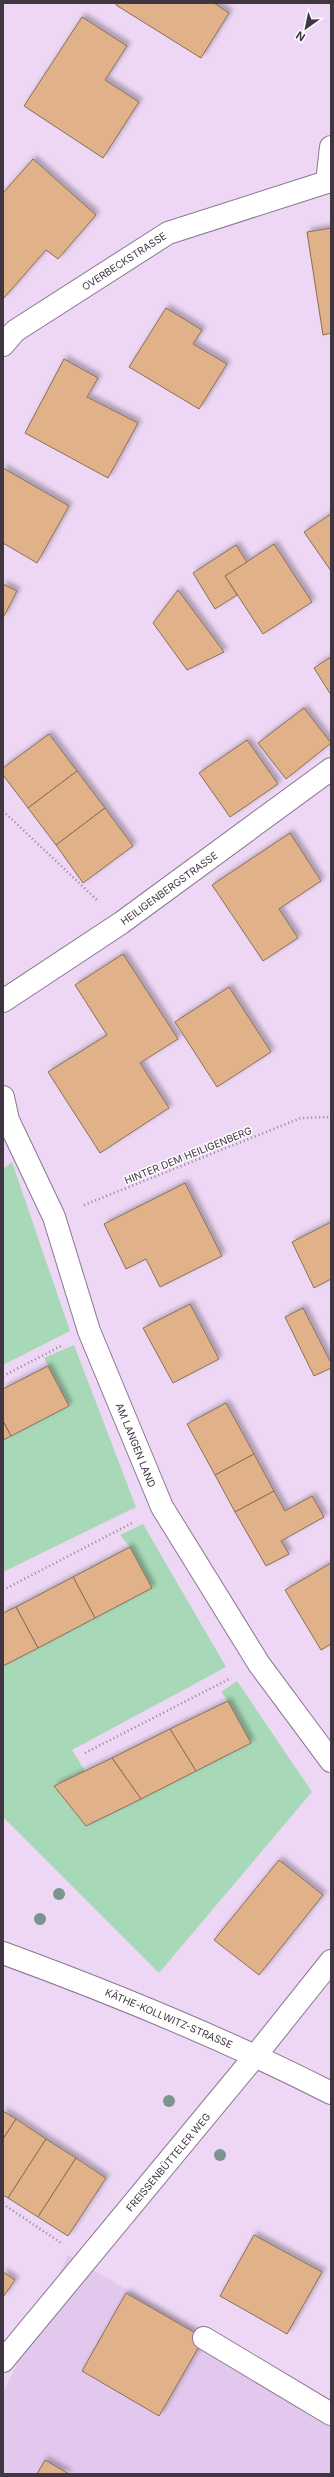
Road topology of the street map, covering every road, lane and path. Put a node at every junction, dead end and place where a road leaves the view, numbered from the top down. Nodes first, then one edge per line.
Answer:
1 (331, 147) edge
2 (3, 344) edge
3 (331, 769) edge
4 (3, 811) edge
5 (121, 923) junction
6 (3, 1001) edge
7 (3, 1097) edge
8 (331, 1117) edge
9 (6, 1121) edge
10 (54, 1217) junction
11 (89, 1331) junction
12 (3, 1376) edge
13 (162, 1507) junction
14 (3, 1590) edge
15 (259, 1664) junction
16 (85, 1753) dead end
17 (331, 1761) edge
18 (3, 1954) edge
19 (331, 1961) edge
20 (256, 2055) junction
21 (331, 2093) edge
22 (3, 2204) edge
23 (87, 2260) junction
24 (204, 2338) dead end
25 (3, 2361) edge
26 (331, 2414) edge

1 - 2 street, OVERBECKSTRASSE
3 - 5 street, HEILIGENBERGSTRASSE
4 - 5 path
5 - 6 street, HEILIGENBERGSTRASSE
7 - 9 street, AM LANGEN LAND
8 - 10 path, HINTER DEM HEILIGENBERG
9 - 10 street, AM LANGEN LAND
10 - 11 street, AM LANGEN LAND
11 - 12 path
11 - 13 street, AM LANGEN LAND
13 - 14 path
13 - 15 street, AM LANGEN LAND
15 - 16 path
15 - 17 street, AM LANGEN LAND
18 - 20 street, KÄTHE-KOLLWITZ-STRASSE
19 - 20 street, FREISSENBÜTTELER WEG
20 - 21 street, KÄTHE-KOLLWITZ-STRASSE
20 - 23 street, FREISSENBÜTTELER WEG
22 - 23 path
23 - 25 street, FREISSENBÜTTELER WEG
24 - 26 street

